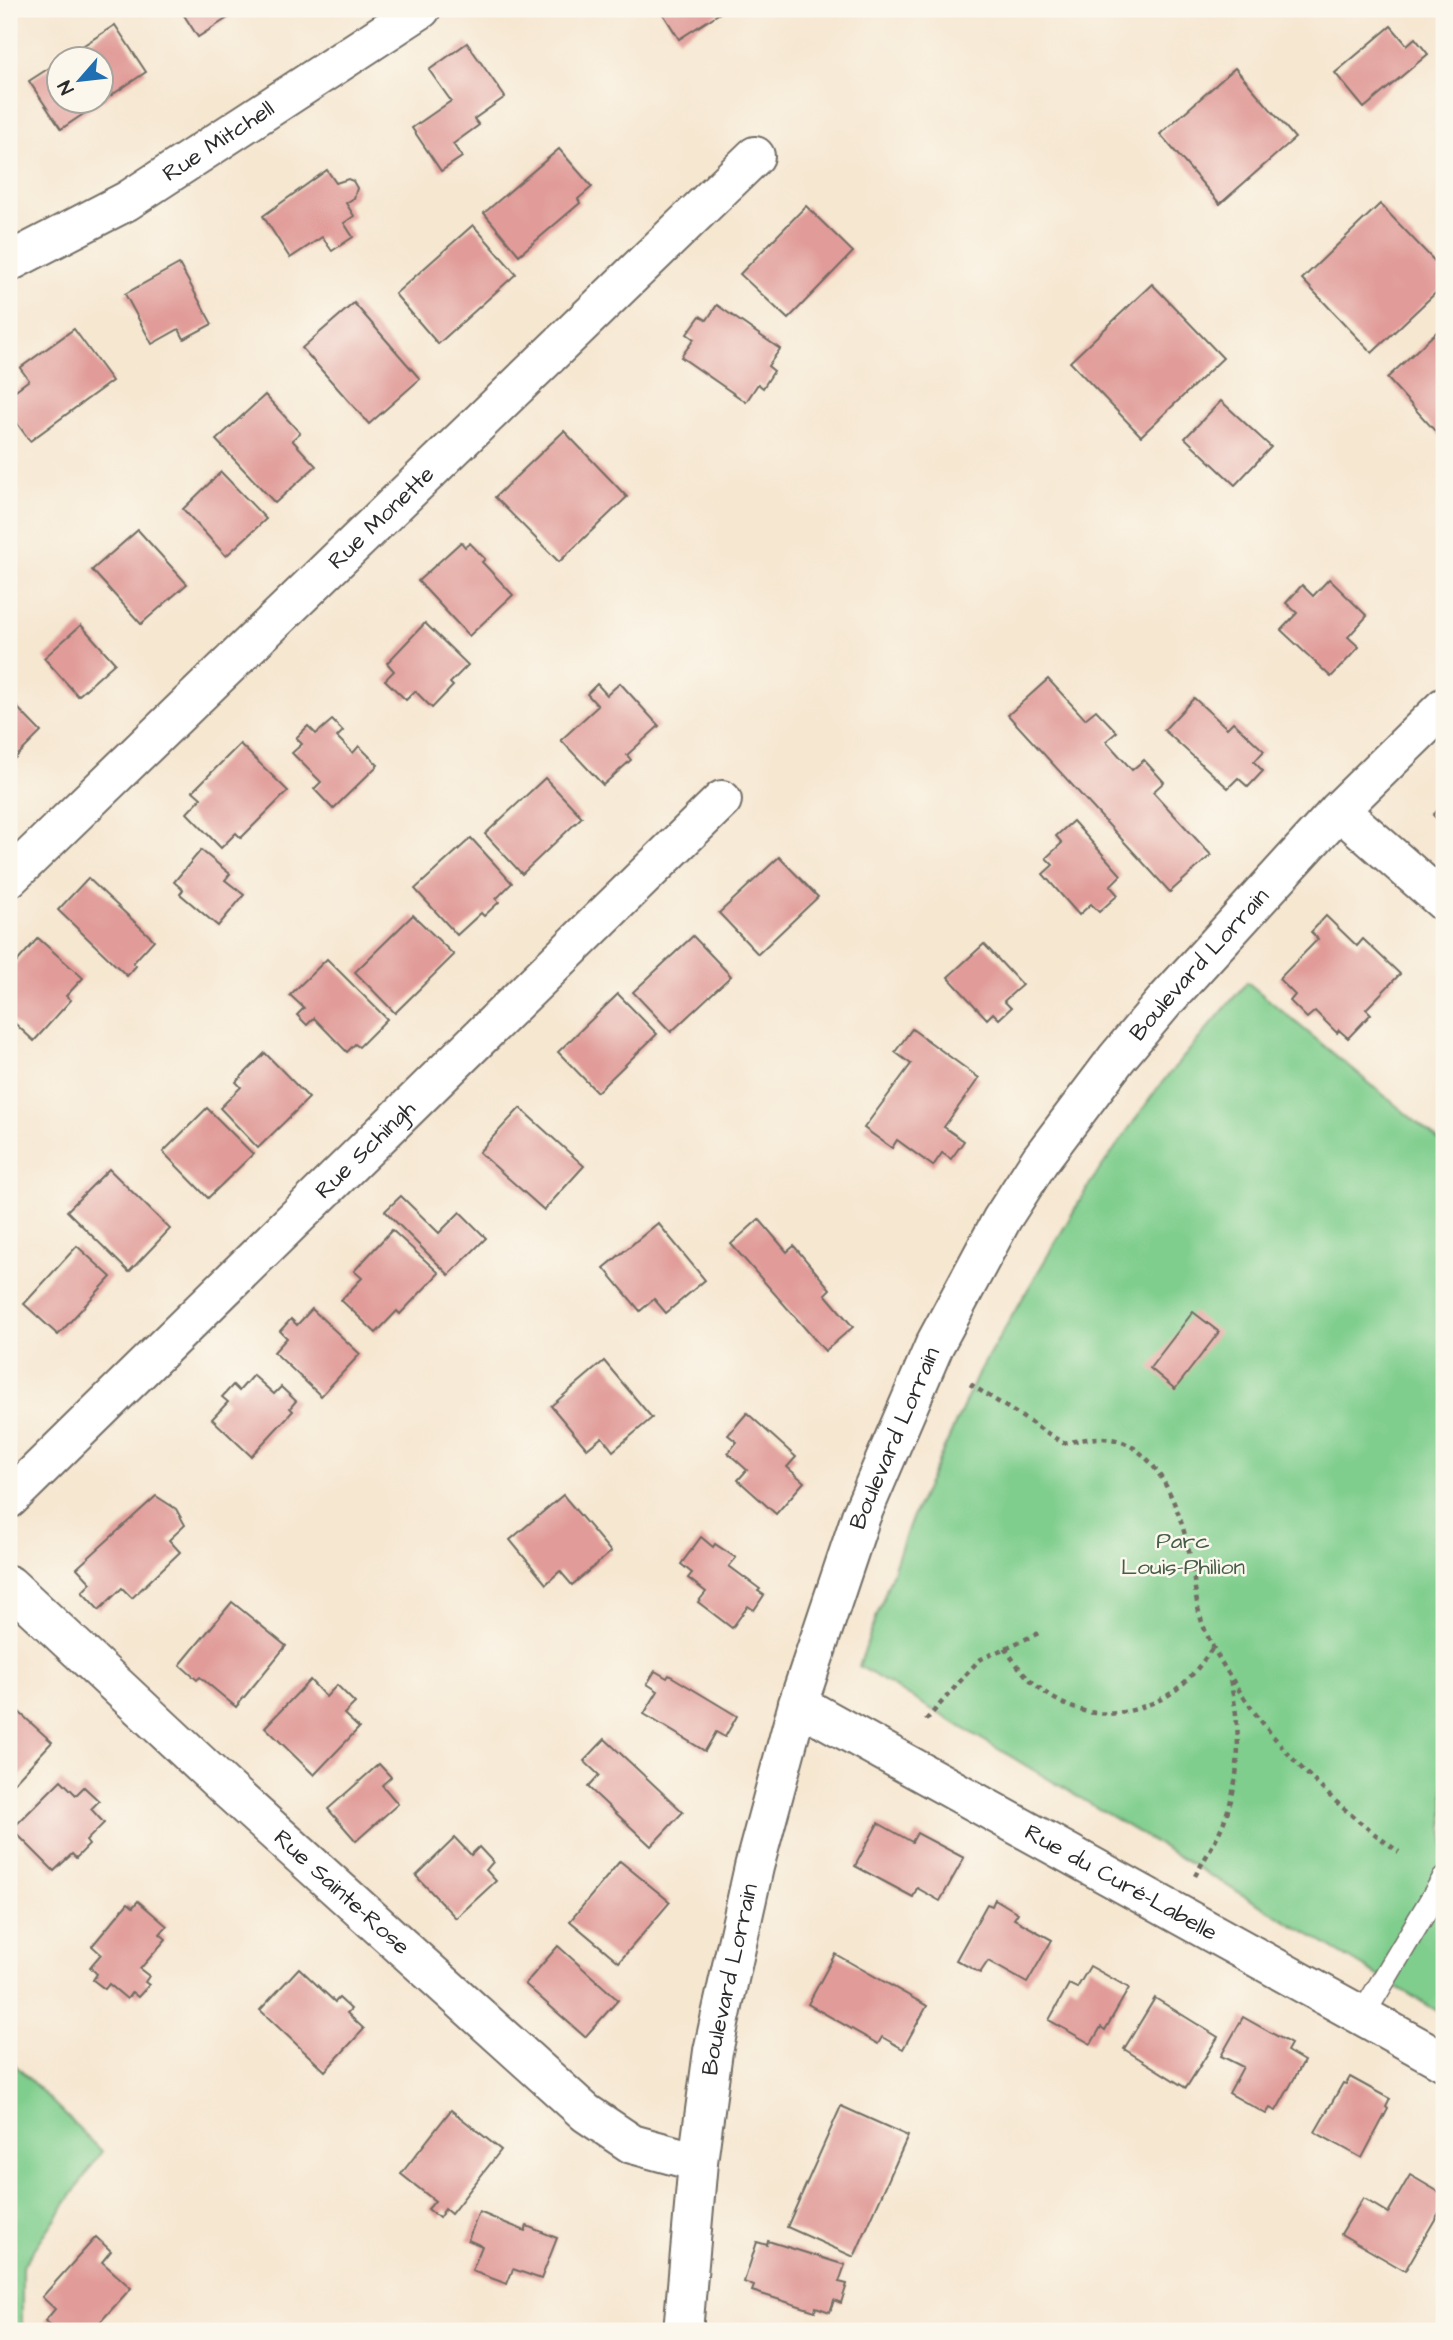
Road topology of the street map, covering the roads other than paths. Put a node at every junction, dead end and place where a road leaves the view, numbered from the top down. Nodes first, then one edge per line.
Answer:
1 (421, 9) edge
2 (755, 156) dead end
3 (9, 262) edge
4 (1444, 707) edge
5 (722, 800) dead end
6 (1339, 810) junction
7 (9, 878) edge
8 (1444, 902) edge
9 (9, 1499) edge
10 (9, 1585) edge
11 (798, 1704) junction
12 (1444, 1878) edge
13 (1362, 2016) junction
14 (1444, 2061) edge
15 (698, 2162) junction
16 (683, 2331) edge

1 - 3 street, Rue Mitchell
2 - 7 street, Rue Monette
4 - 6 street, Boulevard Lorrain
5 - 9 street, Rue Schingh
6 - 8 street
6 - 11 street, Boulevard Lorrain
10 - 15 street, Rue Sainte-Rose
11 - 13 street, Rue du Curé-Labelle
11 - 15 street, Boulevard Lorrain
12 - 13 lane
13 - 14 street, Rue du Curé-Labelle
15 - 16 street, Boulevard Lorrain

